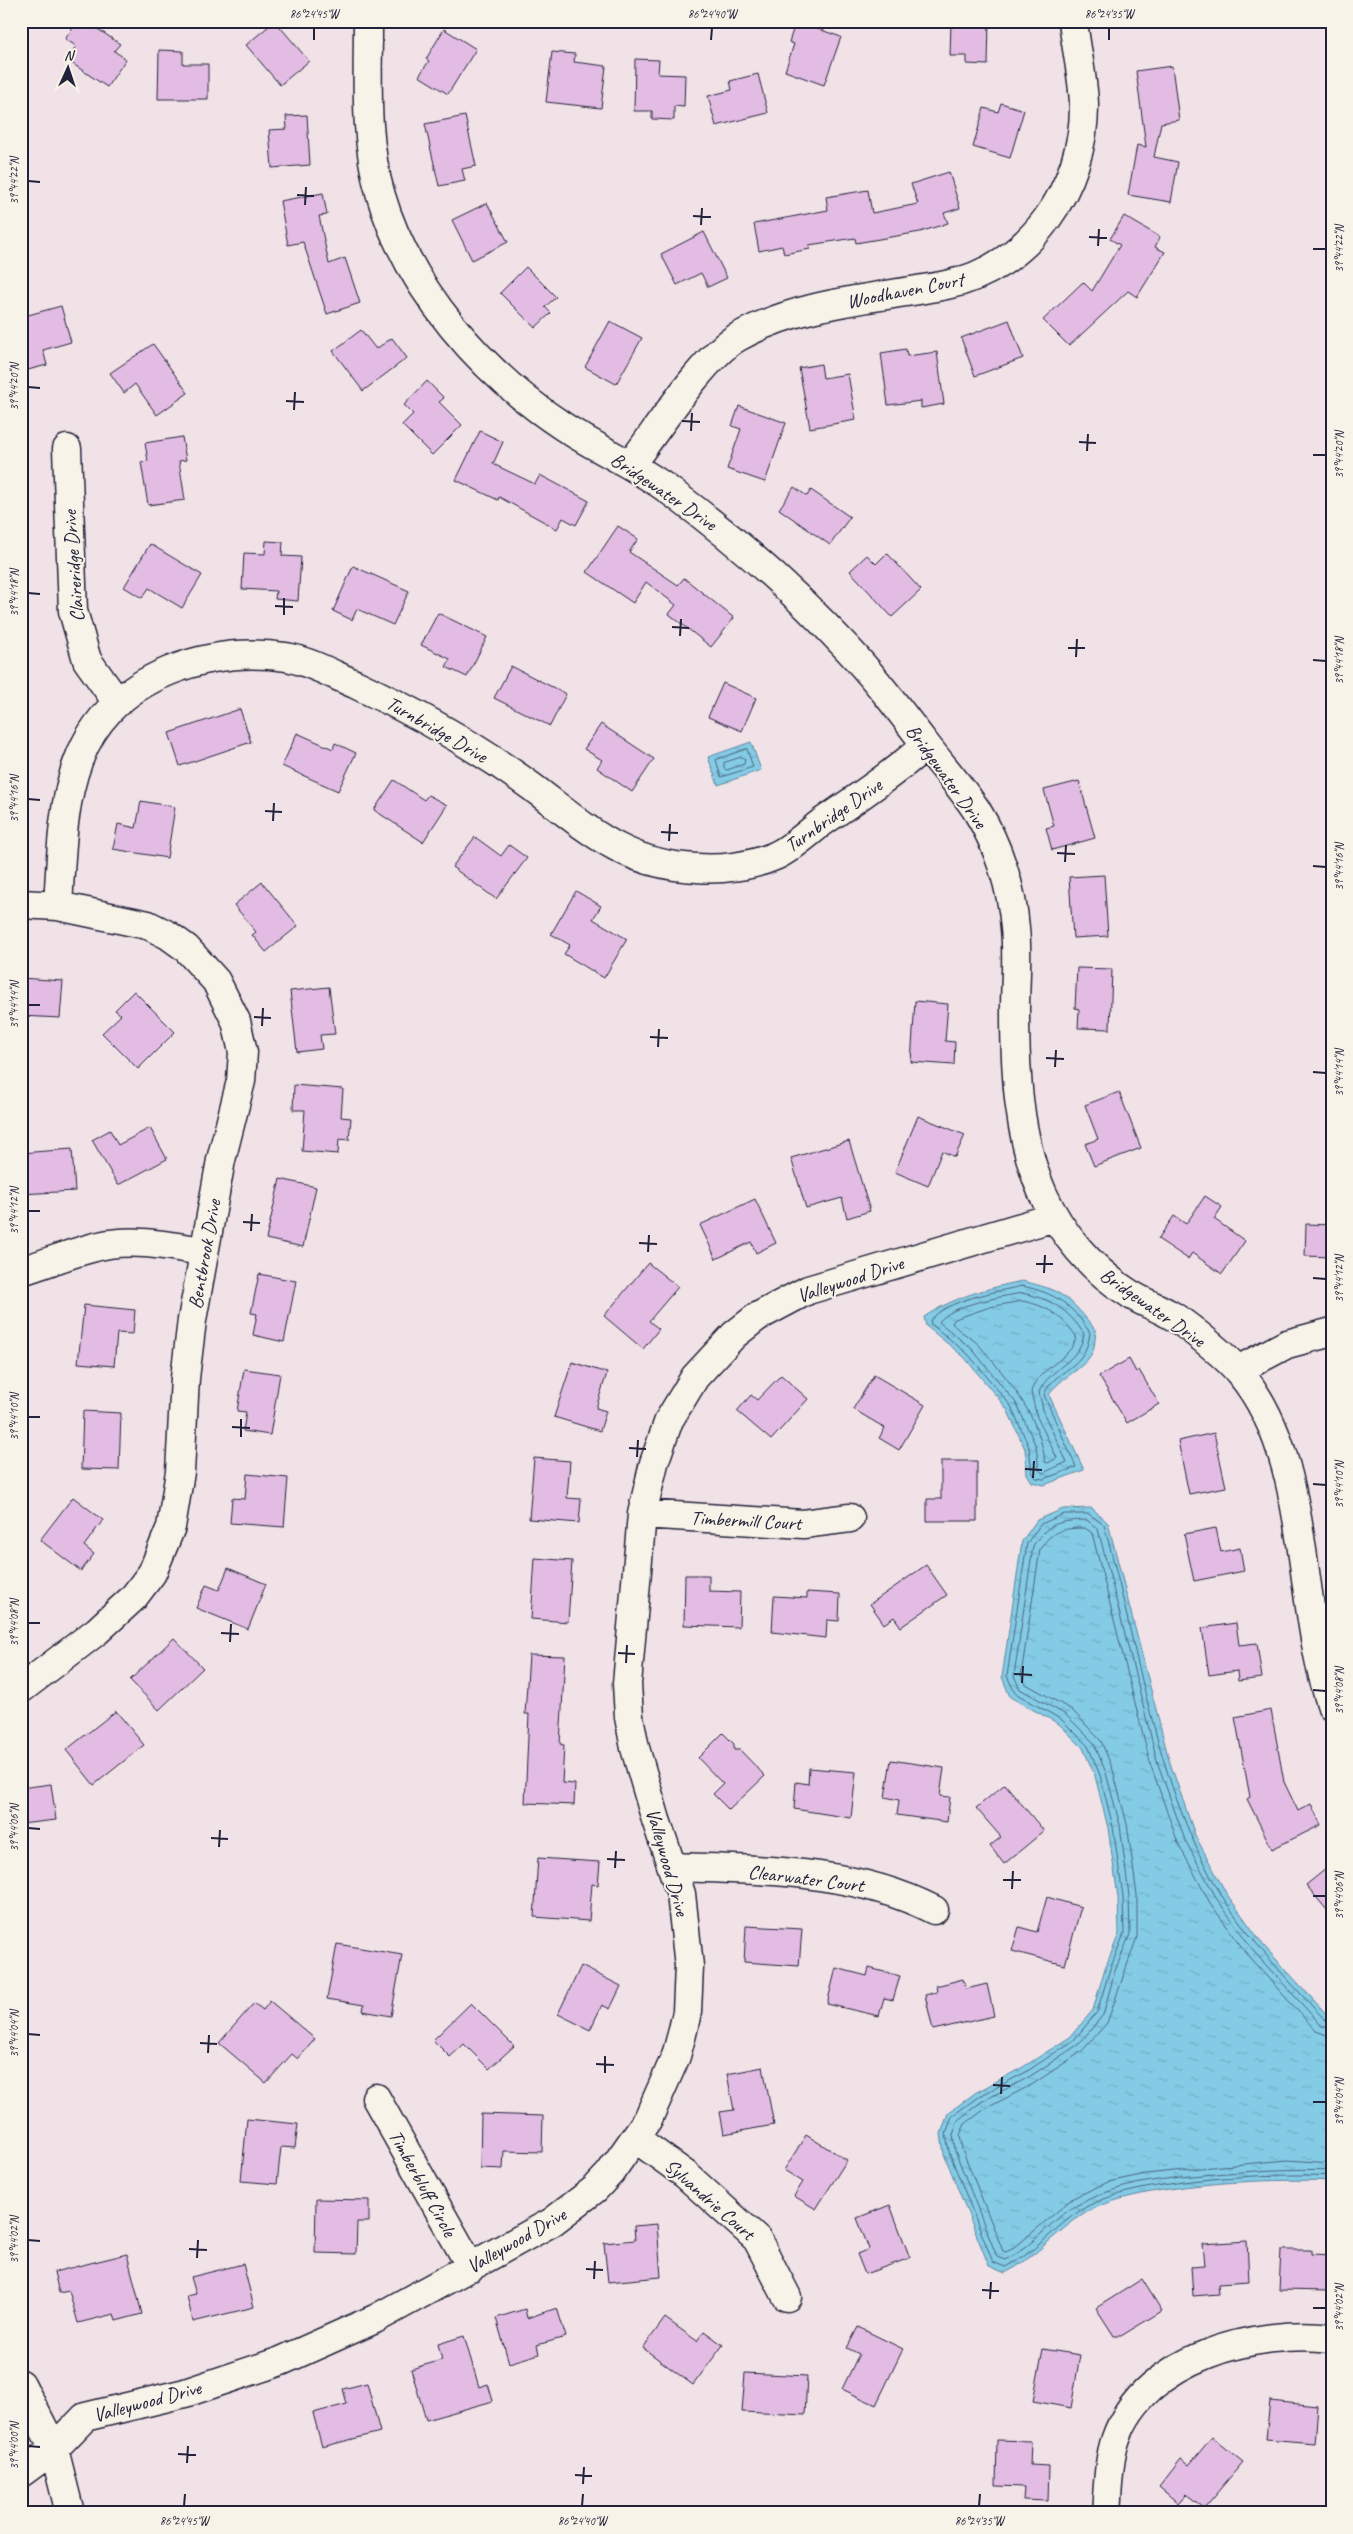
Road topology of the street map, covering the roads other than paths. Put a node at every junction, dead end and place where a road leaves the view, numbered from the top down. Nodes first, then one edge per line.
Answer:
1 (368, 21) edge
2 (1073, 21) edge
3 (66, 449) dead end
4 (631, 464) junction
5 (117, 702) junction
6 (926, 745) junction
7 (21, 904) edge
8 (58, 906) junction
9 (1055, 1217) junction
10 (204, 1251) junction
11 (21, 1271) edge
12 (1332, 1332) edge
13 (1238, 1370) junction
14 (642, 1514) junction
15 (850, 1518) dead end
16 (21, 1689) edge
17 (1332, 1707) edge
18 (674, 1867) junction
19 (934, 1910) dead end
20 (376, 2098) dead end
21 (635, 2138) junction
22 (471, 2268) junction
23 (787, 2297) dead end
24 (1332, 2338) edge
25 (21, 2384) edge
26 (54, 2449) junction
27 (21, 2473) edge
28 (70, 2513) edge
29 (1106, 2513) edge

1 - 4 street, Bridgewater Drive
2 - 4 street, Woodhaven Court
3 - 5 street, Claireridge Drive
4 - 6 street, Bridgewater Drive
5 - 6 street, Turnbridge Drive
5 - 8 street, Turnbridge Drive
6 - 9 street, Bridgewater Drive
7 - 8 street, Bentbrook Drive
8 - 10 street, Bentbrook Drive
9 - 13 street, Bridgewater Drive
9 - 14 street, Valleywood Drive
10 - 11 street
10 - 16 street, Bentbrook Drive
12 - 13 street
13 - 17 street, Bridgewater Drive
14 - 15 street, Timbermill Court
14 - 18 street, Valleywood Drive
18 - 19 street, Clearwater Court
18 - 21 street, Valleywood Drive
20 - 22 street, Timberbluff Circle
21 - 22 street, Valleywood Drive
21 - 23 street, Sylvandrie Court
22 - 26 street, Valleywood Drive
24 - 29 street
25 - 26 street
26 - 27 street, Valleywood Drive
26 - 28 street

